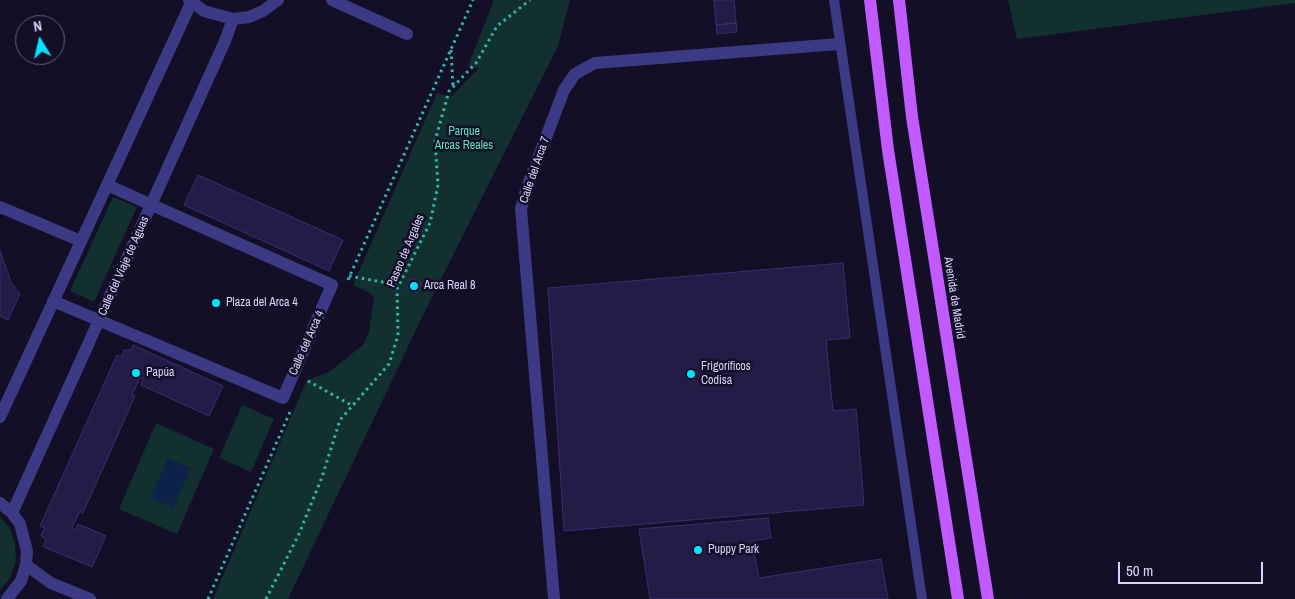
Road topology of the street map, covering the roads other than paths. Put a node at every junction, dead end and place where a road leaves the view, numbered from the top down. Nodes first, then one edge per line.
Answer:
1 (278, 0) edge
2 (332, 0) edge
3 (834, 0) edge
4 (870, 0) edge
5 (899, 0) edge
6 (190, 1) edge
7 (233, 19) junction
8 (407, 34) dead end
9 (839, 44) junction
10 (107, 185) junction
11 (152, 205) junction
12 (0, 207) edge
13 (81, 241) junction
14 (53, 301) junction
15 (100, 320) junction
16 (0, 417) edge
17 (0, 503) edge
18 (12, 513) junction
19 (26, 565) junction
20 (21, 581) junction
21 (51, 583) junction
22 (956, 583) junction
23 (6, 599) edge
24 (90, 599) edge
25 (554, 599) edge
26 (922, 599) edge
27 (950, 599) edge
28 (958, 599) edge
29 (988, 599) edge

1 - 7 street
2 - 8 street
3 - 9 lane
4 - 22 main road
5 - 29 main road, Avenida de Madrid
6 - 7 street
6 - 10 street
7 - 11 street, Calle del Viaje de Aguas
9 - 25 street, Calle del Arca 7
9 - 26 lane
10 - 11 street, Calle del Arca 4
10 - 13 street
11 - 15 street, Calle del Viaje de Aguas
11 - 15 street, Calle del Arca 4
12 - 13 street
13 - 14 street
14 - 15 street, Calle del Arca 4
14 - 16 street
15 - 18 street, Calle del Viaje de Aguas
17 - 18 street
18 - 19 street
19 - 20 street
19 - 21 street
20 - 21 street
20 - 23 street
21 - 24 street
22 - 27 street
22 - 28 main road

